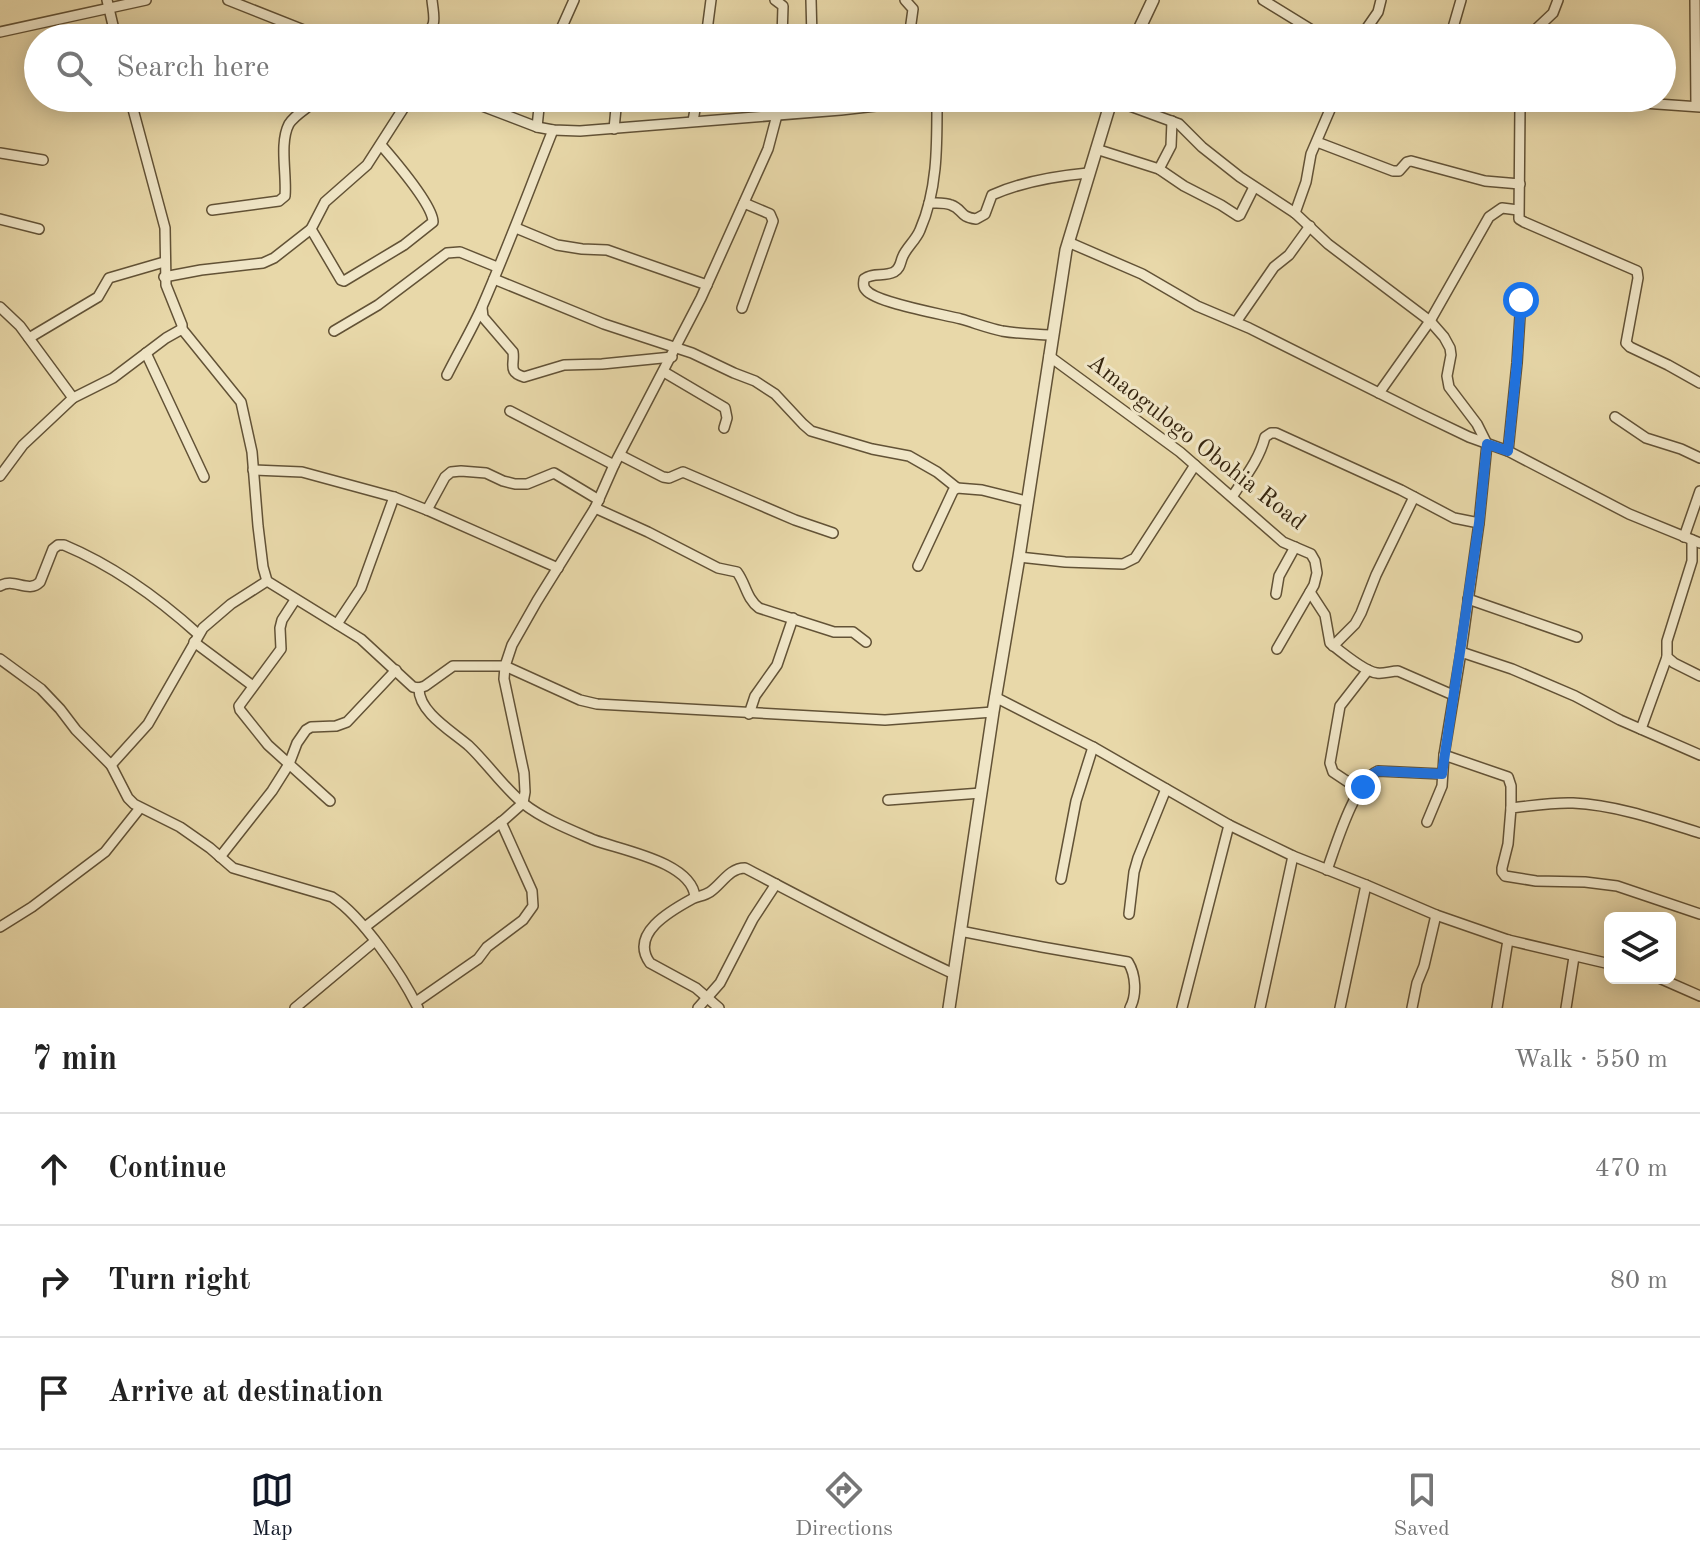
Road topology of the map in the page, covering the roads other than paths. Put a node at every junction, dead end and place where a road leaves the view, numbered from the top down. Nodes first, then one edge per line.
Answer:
1 (146, 0) edge
2 (228, 0) edge
3 (432, 0) edge
4 (574, 0) edge
5 (711, 0) edge
6 (775, 0) edge
7 (811, 0) edge
8 (905, 0) edge
9 (1153, 0) edge
10 (1263, 0) edge
11 (1381, 0) edge
12 (1461, 0) edge
13 (1558, 0) edge
14 (1695, 0) edge
15 (108, 3) edge
16 (30, 24) edge
17 (113, 24) edge
18 (287, 24) edge
19 (434, 24) edge
20 (563, 24) edge
21 (708, 24) edge
22 (782, 24) edge
23 (812, 24) edge
24 (911, 24) edge
25 (1142, 24) edge
26 (1302, 24) edge
27 (1370, 24) edge
28 (1454, 24) edge
29 (1541, 24) edge
30 (24, 26) edge
31 (0, 32) edge
32 (1676, 105) edge
33 (1698, 106) edge
34 (134, 112) edge
35 (304, 112) edge
36 (401, 112) edge
37 (498, 112) edge
38 (539, 112) edge
39 (616, 112) edge
40 (695, 112) edge
41 (777, 112) edge
42 (810, 112) edge
43 (941, 112) edge
44 (1108, 112) edge
45 (1149, 112) edge
46 (1329, 112) edge
47 (1520, 112) edge
48 (777, 115) junction
49 (693, 121) junction
50 (1172, 121) junction
51 (537, 127) junction
52 (614, 129) junction
53 (553, 130) junction
54 (1317, 142) junction
55 (381, 145) junction
56 (1096, 149) junction
57 (0, 153) edge
58 (43, 160) dead end
59 (1159, 169) junction
60 (1088, 173) junction
61 (1520, 184) junction
62 (1254, 187) junction
63 (744, 203) junction
64 (929, 203) junction
65 (212, 210) dead end
66 (1518, 210) junction
67 (1295, 213) junction
68 (0, 219) edge
69 (1310, 226) junction
70 (516, 228) junction
71 (39, 229) dead end
72 (311, 229) junction
73 (1068, 242) junction
74 (164, 262) junction
75 (497, 267) junction
76 (164, 277) junction
77 (494, 279) junction
78 (707, 285) junction
79 (1521, 300) dead end
80 (0, 307) edge
81 (482, 308) junction
82 (742, 308) dead end
83 (1430, 321) junction
84 (1236, 322) junction
85 (182, 329) junction
86 (334, 331) dead end
87 (1052, 335) junction
88 (29, 338) junction
89 (674, 352) junction
90 (146, 353) junction
91 (1049, 356) junction
92 (664, 372) junction
93 (447, 375) dead end
94 (1700, 383) edge
95 (1379, 393) junction
96 (73, 398) junction
97 (510, 411) dead end
98 (1615, 417) dead end
99 (724, 428) dead end
100 (1487, 444) junction
101 (1508, 451) junction
102 (620, 455) junction
103 (1700, 458) edge
104 (614, 465) junction
105 (1195, 465) junction
106 (253, 470) junction
107 (0, 476) edge
108 (204, 477) dead end
109 (957, 488) junction
110 (1700, 491) edge
111 (394, 497) junction
112 (1232, 497) junction
113 (1414, 497) junction
114 (1026, 501) junction
115 (597, 504) junction
116 (427, 510) junction
117 (1479, 523) junction
118 (833, 533) dead end
119 (1692, 540) edge
120 (1295, 547) junction
121 (1019, 557) junction
122 (918, 566) dead end
123 (558, 568) junction
124 (267, 581) junction
125 (0, 586) edge
126 (1310, 592) junction
127 (1276, 594) dead end
128 (1468, 599) junction
129 (295, 600) junction
130 (793, 618) junction
131 (337, 624) junction
132 (1577, 637) dead end
133 (196, 638) junction
134 (866, 642) dead end
135 (1333, 646) junction
136 (1277, 649) dead end
137 (1461, 652) junction
138 (1667, 657) junction
139 (0, 659) edge
140 (505, 666) junction
141 (396, 670) junction
142 (1368, 670) junction
143 (1700, 676) edge
144 (253, 686) junction
145 (419, 688) junction
146 (1453, 695) junction
147 (995, 697) junction
148 (993, 712) junction
149 (749, 714) junction
150 (1641, 729) junction
151 (1093, 747) junction
152 (1444, 755) junction
153 (1700, 755) edge
154 (289, 764) junction
155 (111, 765) junction
156 (1442, 774) junction
157 (1166, 789) junction
158 (1360, 790) junction
159 (981, 793) junction
160 (888, 800) dead end
161 (330, 801) dead end
162 (523, 803) junction
163 (140, 808) junction
164 (1511, 808) junction
165 (501, 822) junction
166 (1427, 822) dead end
167 (1229, 825) junction
168 (1700, 833) edge
169 (1293, 856) junction
170 (220, 857) junction
171 (1327, 870) junction
172 (1061, 879) dead end
173 (776, 884) junction
174 (1366, 885) junction
175 (695, 897) junction
176 (1129, 914) dead end
177 (1700, 914) edge
178 (1436, 915) junction
179 (0, 927) edge
180 (365, 927) junction
181 (960, 931) junction
182 (1508, 940) junction
183 (375, 941) junction
184 (1574, 957) junction
185 (1604, 963) edge
186 (954, 974) junction
187 (1673, 984) edge
188 (1700, 996) edge
189 (708, 998) junction
190 (417, 1005) edge
191 (295, 1008) edge
192 (698, 1008) edge
193 (719, 1008) edge
194 (949, 1008) edge
195 (1130, 1008) edge
196 (1182, 1008) edge
197 (1260, 1008) edge
198 (1340, 1008) edge
199 (1412, 1008) edge
200 (1497, 1008) edge
201 (1566, 1008) edge

1 - 15 street
2 - 18 street
3 - 19 street
4 - 20 street
5 - 21 street
6 - 22 street
7 - 23 street
8 - 24 street
9 - 25 street
10 - 26 street
11 - 27 street
12 - 28 street
13 - 29 street
14 - 33 street
15 - 16 street
15 - 17 street
30 - 31 street
32 - 33 street
34 - 74 street
35 - 65 street
36 - 55 street
37 - 51 street
38 - 51 street
39 - 52 street
40 - 49 street
41 - 48 street
42 - 48 street
43 - 64 street
44 - 56 street
45 - 50 street
46 - 54 street
47 - 61 street
48 - 49 street
48 - 63 street
49 - 52 street
50 - 59 street
50 - 62 street
51 - 53 street
52 - 53 street
53 - 70 street
54 - 61 street
54 - 67 street
55 - 72 street
55 - 72 street
56 - 59 street
56 - 60 street
57 - 58 street
59 - 62 street
60 - 64 street
60 - 73 street
61 - 66 street
62 - 67 street
63 - 78 street
63 - 82 street
64 - 87 street
66 - 83 street
66 - 94 street
67 - 69 street
68 - 71 street
69 - 83 street
69 - 84 street
70 - 75 street
70 - 78 street
72 - 76 street
73 - 84 street
73 - 87 street
74 - 76 street
74 - 88 street
75 - 77 street
75 - 86 street
76 - 85 street
77 - 81 street
77 - 89 street
78 - 89 street
79 - 101 street
80 - 88 street
81 - 89 street
81 - 93 street
83 - 95 street
83 - 100 street
84 - 95 street
85 - 90 street
85 - 106 street
87 - 91 street
88 - 96 street
89 - 92 street
89 - 109 street
90 - 96 street
90 - 108 street
91 - 105 street, Amaogulogo Obohia Road
91 - 114 street
92 - 99 street
92 - 102 street
95 - 100 street
96 - 107 street
97 - 104 street
98 - 103 street
100 - 101 street
100 - 117 street
101 - 119 street
102 - 104 street
102 - 118 street
104 - 115 street
105 - 112 street, Amaogulogo Obohia Road
105 - 121 street
106 - 111 street
106 - 124 street
109 - 114 street
109 - 122 street
110 - 119 street
111 - 116 street
111 - 131 street
112 - 113 street
112 - 120 street, Amaogulogo Obohia Road
113 - 117 street
113 - 135 street
114 - 121 street
115 - 116 street
115 - 123 street
115 - 130 street
116 - 123 street
117 - 128 street
119 - 138 street
120 - 126 street, Amaogulogo Obohia Road
120 - 127 street
121 - 147 street
123 - 140 street
124 - 129 street
124 - 133 street
125 - 133 street
126 - 135 street
126 - 136 street, Amaogulogo Obohia Road
128 - 132 street
128 - 137 street
129 - 131 street
129 - 144 street
130 - 134 street
130 - 149 street
131 - 141 street
133 - 144 street
133 - 155 street
135 - 142 street
137 - 146 street
137 - 150 street
138 - 143 street
138 - 150 street
139 - 155 street
140 - 145 street
140 - 149 street
140 - 162 street
141 - 145 street
141 - 154 street
142 - 146 street
142 - 158 street
144 - 154 street
145 - 162 street
146 - 152 street
147 - 148 street
147 - 151 street
148 - 149 street
148 - 159 street
150 - 153 street
151 - 157 street
151 - 172 street
152 - 156 street
152 - 164 street
154 - 161 street
154 - 170 street
155 - 163 street
156 - 158 street
156 - 166 street
157 - 167 street
157 - 176 street
158 - 171 street
159 - 160 street
159 - 181 street
162 - 165 street
162 - 175 street
163 - 170 street
163 - 179 street
164 - 168 street
164 - 177 street
165 - 180 street
165 - 190 street
167 - 169 street
167 - 196 street
169 - 171 street
169 - 197 street
170 - 180 street
171 - 174 street
173 - 175 street
173 - 186 street
173 - 189 street
174 - 178 street
174 - 198 street
175 - 189 street
178 - 182 street
178 - 199 street
180 - 183 street
181 - 186 street
181 - 195 street
182 - 184 street
182 - 200 street
183 - 190 street
183 - 191 street
184 - 185 street
184 - 201 street
186 - 194 street
187 - 188 street
189 - 192 street
189 - 193 street

